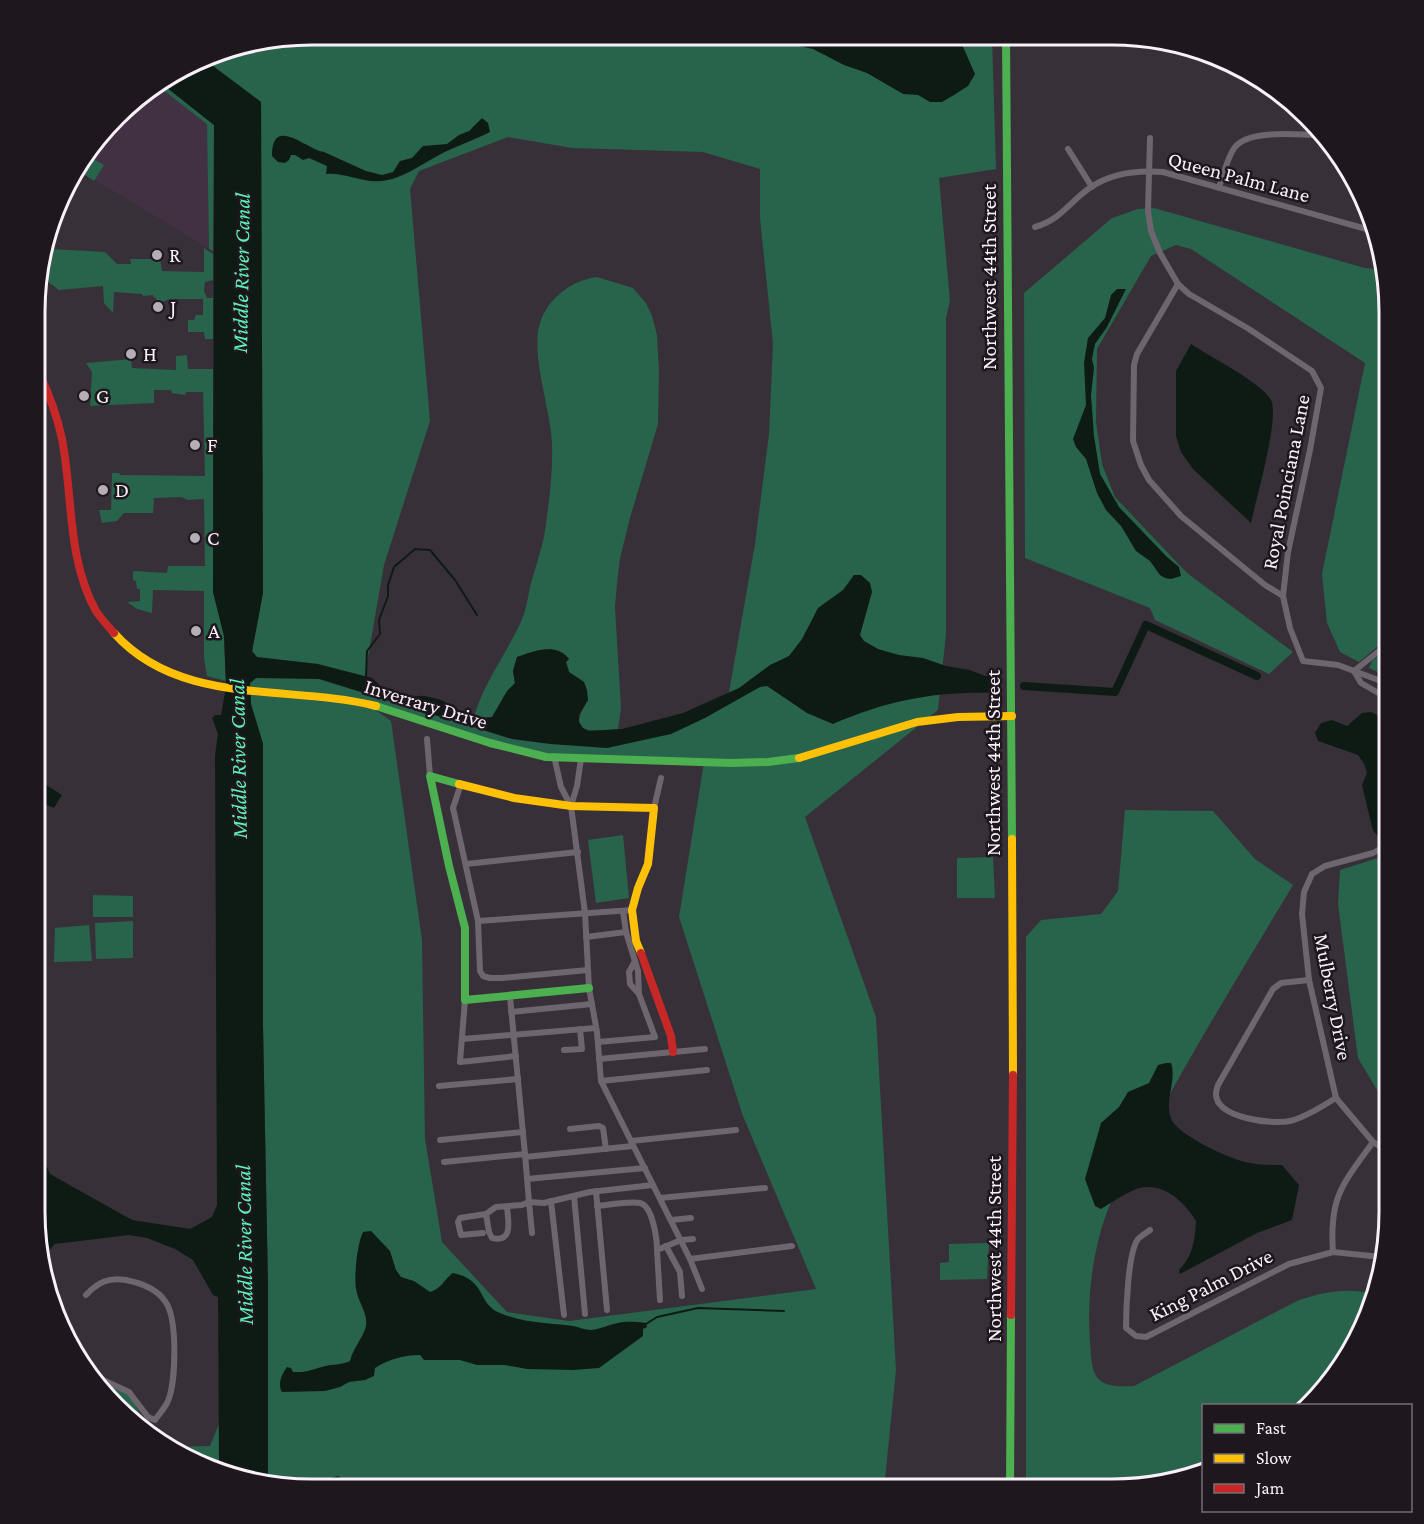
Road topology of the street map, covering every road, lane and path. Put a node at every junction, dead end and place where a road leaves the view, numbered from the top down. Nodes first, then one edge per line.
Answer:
1 (1006, 45) edge
2 (1312, 135) edge
3 (1150, 138) dead end
4 (1068, 149) dead end
5 (1149, 171) junction
6 (1092, 187) junction
7 (1219, 187) junction
8 (1035, 227) dead end
9 (1366, 229) edge
10 (1178, 284) junction
11 (45, 383) edge
12 (1283, 596) junction
13 (1379, 651) edge
14 (1354, 671) junction
15 (1379, 679) edge
16 (1379, 693) edge
17 (1012, 716) junction
18 (426, 739) dead end
19 (554, 756) junction
20 (581, 759) junction
21 (430, 776) junction
22 (661, 778) dead end
23 (461, 784) junction
24 (577, 786) junction
25 (561, 787) junction
26 (572, 806) junction
27 (654, 808) junction
28 (1379, 850) edge
29 (578, 852) junction
30 (466, 864) junction
31 (627, 910) junction
32 (585, 913) junction
33 (478, 921) junction
34 (626, 932) junction
35 (586, 937) junction
36 (588, 970) junction
37 (1309, 980) junction
38 (590, 988) junction
39 (510, 997) junction
40 (465, 1000) junction
41 (592, 1004) junction
42 (511, 1012) junction
43 (596, 1028) junction
44 (580, 1029) junction
45 (514, 1035) junction
46 (670, 1036) junction
47 (655, 1037) junction
48 (462, 1040) junction
49 (598, 1042) junction
50 (705, 1049) dead end
51 (564, 1050) dead end
52 (673, 1052) junction
53 (516, 1056) junction
54 (599, 1059) junction
55 (707, 1070) dead end
56 (518, 1079) junction
57 (601, 1081) junction
58 (439, 1086) dead end
59 (1336, 1098) junction
60 (570, 1129) dead end
61 (736, 1131) dead end
62 (523, 1132) junction
63 (440, 1140) dead end
64 (1373, 1142) junction
65 (632, 1143) junction
66 (1379, 1146) edge
67 (606, 1149) junction
68 (525, 1156) junction
69 (444, 1162) dead end
70 (645, 1168) junction
71 (527, 1179) junction
72 (653, 1185) junction
73 (765, 1188) dead end
74 (596, 1191) junction
75 (574, 1196) junction
76 (660, 1198) junction
77 (551, 1201) junction
78 (529, 1202) junction
79 (597, 1206) junction
80 (507, 1207) junction
81 (486, 1214) junction
82 (691, 1218) dead end
83 (671, 1220) junction
84 (1150, 1230) dead end
85 (483, 1233) dead end
86 (532, 1233) dead end
87 (693, 1239) dead end
88 (681, 1240) junction
89 (666, 1246) junction
90 (792, 1246) dead end
91 (657, 1251) junction
92 (1333, 1252) junction
93 (1375, 1256) edge
94 (690, 1258) junction
95 (702, 1289) dead end
96 (86, 1295) dead end
97 (682, 1296) dead end
98 (660, 1300) dead end
99 (608, 1310) dead end
100 (585, 1314) dead end
101 (564, 1316) dead end
102 (105, 1381) edge
103 (1010, 1479) edge

1 - 17 street, Northwest 44th Street
2 - 7 street
3 - 5 street, Royal Poinciana Lane
4 - 6 street
5 - 6 street, Queen Palm Lane
5 - 7 street, Queen Palm Lane
5 - 10 street, Royal Poinciana Lane
6 - 8 street, Queen Palm Lane
7 - 9 street, Queen Palm Lane
10 - 12 street
10 - 12 street, Royal Poinciana Lane
11 - 19 street, Inverrary Drive
12 - 14 street, Royal Poinciana Lane
13 - 14 street
14 - 15 street
14 - 16 street
17 - 20 street, Inverrary Drive
17 - 103 street, Northwest 44th Street
18 - 21 street, Inverrary Drive
19 - 20 street, Inverrary Drive
19 - 25 street
20 - 24 street
21 - 23 street
21 - 40 street
22 - 27 street
23 - 26 street
23 - 30 street
24 - 25 street
24 - 26 street
25 - 26 street
26 - 27 street
26 - 29 street
27 - 31 street
28 - 37 street, Mulberry Drive
29 - 30 street
29 - 32 street
30 - 33 street
31 - 32 street
31 - 34 street
31 - 46 street
32 - 33 street
32 - 35 street
33 - 36 street
34 - 35 street
34 - 47 street
35 - 36 street
36 - 38 street
37 - 59 street, Mulberry Drive
37 - 59 street
38 - 39 street
38 - 41 street
39 - 40 street
39 - 42 street
40 - 48 street
41 - 42 street
41 - 43 street
42 - 45 street
43 - 44 street
43 - 49 street
44 - 45 street
44 - 51 street
45 - 48 street
45 - 53 street
46 - 47 street
46 - 52 street
47 - 49 street
48 - 53 street
49 - 54 street
50 - 52 street
52 - 54 street
53 - 56 street
54 - 57 street
55 - 57 street
56 - 58 street
56 - 62 street
57 - 65 street
59 - 64 street, Mulberry Drive
60 - 67 street
61 - 65 street
62 - 63 street
62 - 68 street
64 - 66 street, Mulberry Drive
64 - 92 street
65 - 67 street
65 - 70 street
67 - 68 street
68 - 69 street
68 - 71 street
70 - 71 street
70 - 72 street
71 - 78 street
72 - 74 street
72 - 76 street
73 - 76 street
74 - 75 street
74 - 79 street
75 - 77 street
75 - 100 street
76 - 83 street
77 - 78 street
77 - 101 street
78 - 80 street
78 - 86 street
79 - 91 street
79 - 99 street
80 - 81 street
80 - 81 street
81 - 85 street
82 - 83 street
83 - 88 street
84 - 92 street, King Palm Drive
87 - 88 street
88 - 89 street
88 - 94 street
89 - 91 street
89 - 97 street
90 - 94 street
91 - 98 street
92 - 93 street, King Palm Drive
94 - 95 street
96 - 102 street

